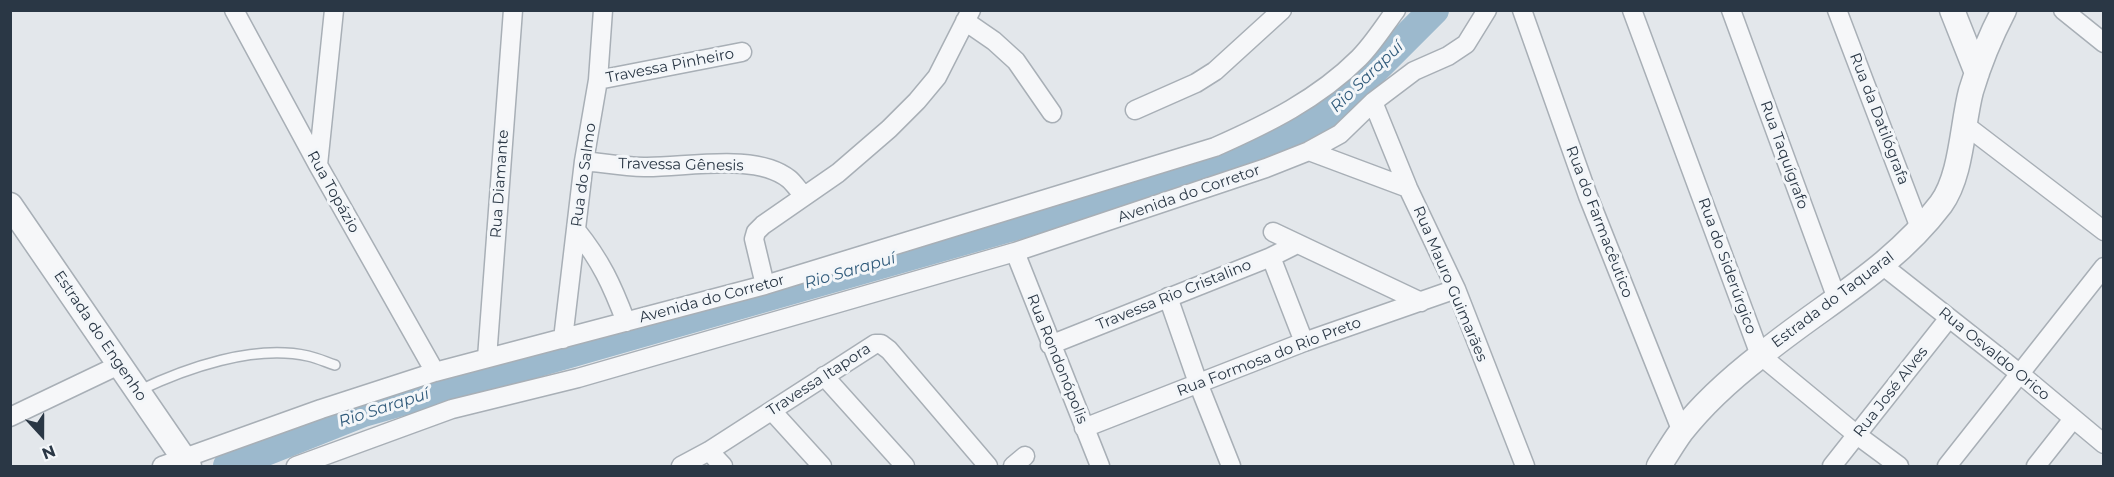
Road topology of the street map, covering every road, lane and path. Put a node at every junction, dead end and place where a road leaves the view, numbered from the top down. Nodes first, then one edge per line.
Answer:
1 (234, 10) edge
2 (334, 10) edge
3 (513, 10) edge
4 (603, 10) edge
5 (1282, 10) edge
6 (1396, 10) edge
7 (1486, 10) edge
8 (1522, 10) edge
9 (1632, 10) edge
10 (1731, 10) edge
11 (1838, 10) edge
12 (1953, 10) edge
13 (2004, 10) edge
14 (2063, 10) edge
15 (968, 16) edge
16 (2103, 43) edge
17 (742, 52) dead end
18 (1977, 73) junction
19 (598, 80) junction
20 (1373, 102) junction
21 (1135, 110) dead end
22 (1052, 113) dead end
23 (1964, 124) junction
24 (1309, 151) junction
25 (584, 161) junction
26 (318, 165) junction
27 (1408, 188) junction
28 (804, 196) junction
29 (10, 205) edge
30 (1920, 228) junction
31 (576, 230) junction
32 (1273, 231) dead end
33 (2103, 231) edge
34 (1297, 244) junction
35 (1015, 252) junction
36 (1271, 257) junction
37 (1882, 266) junction
38 (2103, 267) edge
39 (765, 285) junction
40 (1455, 289) junction
41 (1168, 297) junction
42 (1837, 299) junction
43 (1421, 302) junction
44 (1949, 318) junction
45 (626, 322) junction
46 (563, 339) junction
47 (1304, 342) junction
48 (1050, 345) junction
49 (1760, 355) junction
50 (487, 358) junction
51 (119, 365) junction
52 (334, 365) dead end
53 (435, 372) junction
54 (2019, 373) junction
55 (824, 376) junction
56 (1198, 383) junction
57 (137, 391) junction
58 (772, 411) junction
59 (10, 417) edge
60 (2073, 419) junction
61 (1084, 428) junction
62 (1682, 432) junction
63 (1857, 435) junction
64 (2103, 444) edge
65 (709, 451) junction
66 (178, 464) edge
67 (296, 466) edge
68 (681, 466) edge
69 (723, 466) edge
70 (822, 466) edge
71 (905, 466) edge
72 (988, 466) edge
73 (1100, 466) edge
74 (1228, 466) edge
75 (1525, 466) edge
76 (1659, 466) edge
77 (1832, 466) edge
78 (1899, 466) edge
79 (1947, 466) edge
80 (2036, 466) edge

1 - 26 street, Rua Topázio
2 - 26 street
3 - 50 street, Rua Diamante
4 - 19 street, Rua do Salmo
5 - 21 street
6 - 39 street, Avenida do Corretor
7 - 20 street, Avenida do Corretor
8 - 62 street, Rua do Farmacêutico
9 - 49 street, Rua do Siderúrgico
10 - 42 street, Rua Taquígrafo
11 - 30 street, Rua da Datilógrafa
12 - 18 street
13 - 18 street, Estrada do Taquaral
14 - 16 street
15 - 22 street
15 - 28 street
17 - 19 street, Travessa Pinheiro
18 - 23 street, Estrada do Taquaral
19 - 25 street, Rua do Salmo
20 - 24 street, Avenida do Corretor
20 - 27 street, Rua Mauro Guimarães
23 - 30 street, Estrada do Taquaral
23 - 33 street
24 - 27 street
24 - 35 street, Avenida do Corretor
25 - 28 street, Travessa Gênesis
25 - 31 street, Rua do Salmo
26 - 53 street, Rua Topázio
27 - 40 street, Rua Mauro Guimarães
28 - 39 street
29 - 51 street, Estrada do Engenho
30 - 37 street, Estrada do Taquaral
31 - 45 street
31 - 46 street, Rua do Salmo
32 - 34 street
34 - 36 street, Travessa Rio Cristalino
34 - 43 street
35 - 48 street, Rua Rondonópolis
35 - 67 street, Avenida do Corretor
36 - 41 street, Travessa Rio Cristalino
36 - 47 street
37 - 42 street, Estrada do Taquaral
37 - 44 street, Rua Osvaldo Orico
38 - 54 street
39 - 45 street, Avenida do Corretor
40 - 43 street, Rua Formosa do Rio Preto
40 - 75 street, Rua Mauro Guimarães
41 - 48 street, Travessa Rio Cristalino
41 - 56 street
42 - 49 street, Estrada do Taquaral
43 - 47 street, Rua Formosa do Rio Preto
44 - 54 street, Rua Osvaldo Orico
44 - 63 street, Rua José Alves
45 - 46 street, Avenida do Corretor
46 - 50 street, Avenida do Corretor
47 - 56 street, Rua Formosa do Rio Preto
48 - 61 street, Rua Rondonópolis
49 - 62 street, Estrada do Taquaral
49 - 63 street
50 - 53 street, Avenida do Corretor
51 - 57 street, Estrada do Engenho
51 - 59 street
52 - 57 lane
53 - 66 street, Avenida do Corretor
54 - 60 street, Rua Osvaldo Orico
54 - 79 street
55 - 58 street, Travessa Itapora
55 - 71 street
55 - 72 street, Travessa Itapora
56 - 61 street, Rua Formosa do Rio Preto
56 - 74 street
57 - 66 street, Estrada do Engenho
58 - 65 street, Travessa Itapora
58 - 70 street
60 - 64 street, Rua Osvaldo Orico
60 - 80 street
61 - 73 street, Rua Rondonópolis
62 - 76 street, Estrada do Taquaral
63 - 77 street, Rua José Alves
63 - 78 street
65 - 68 street, Travessa Itapora
65 - 69 street

